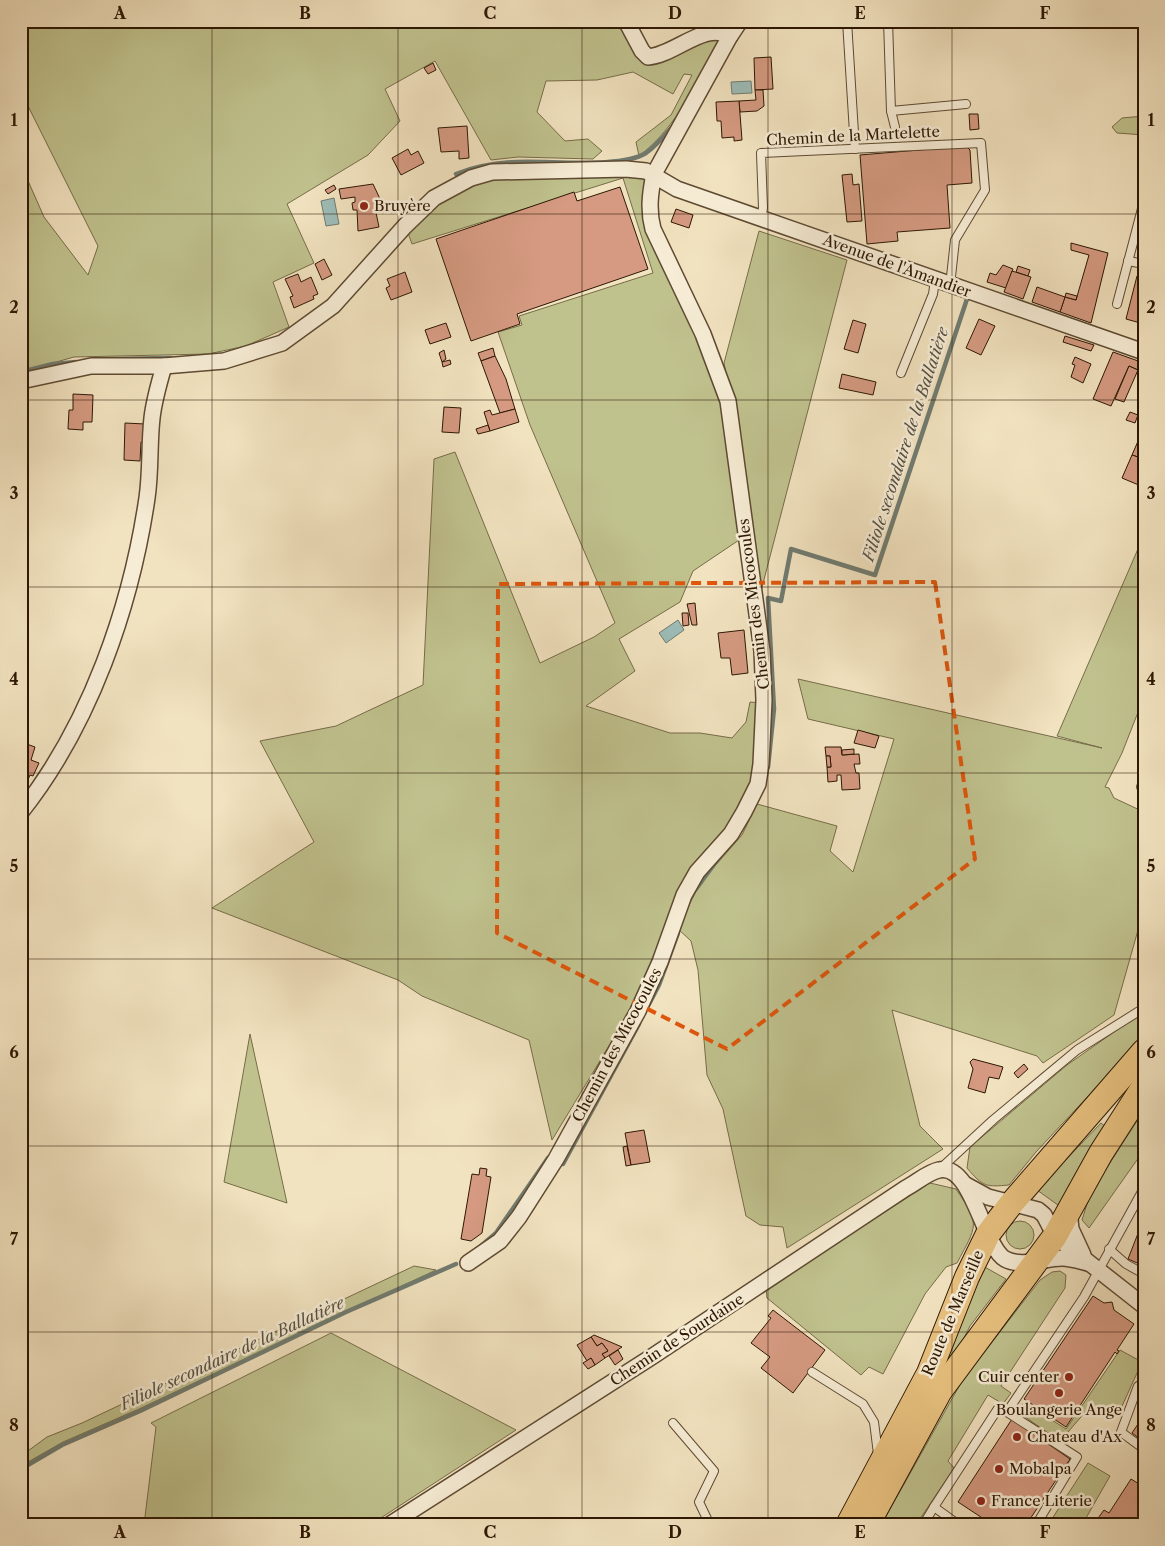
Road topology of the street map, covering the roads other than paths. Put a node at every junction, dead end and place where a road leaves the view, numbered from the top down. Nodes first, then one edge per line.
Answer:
1 (626, 21) edge
2 (847, 21) edge
3 (888, 21) edge
4 (736, 26) edge
5 (966, 104) dead end
6 (891, 111) junction
7 (895, 127) dead end
8 (855, 149) junction
9 (654, 174) junction
10 (1144, 201) edge
11 (761, 219) junction
12 (1128, 261) junction
13 (1144, 264) edge
14 (935, 280) junction
15 (950, 286) junction
16 (1116, 304) dead end
17 (1144, 352) edge
18 (164, 366) junction
19 (900, 373) dead end
20 (21, 381) edge
21 (1144, 780) edge
22 (1144, 788) edge
23 (21, 812) edge
24 (1144, 1008) edge
25 (1144, 1051) edge
26 (1144, 1086) edge
27 (940, 1170) junction
28 (963, 1183) junction
29 (1144, 1188) edge
30 (1011, 1204) junction
31 (1069, 1210) junction
32 (988, 1234) junction
33 (1055, 1236) junction
34 (1109, 1249) junction
35 (1037, 1262) junction
36 (468, 1263) dead end
37 (1093, 1266) junction
38 (1144, 1274) edge
39 (1144, 1306) edge
40 (812, 1372) dead end
41 (1144, 1383) edge
42 (1007, 1412) junction
43 (673, 1423) dead end
44 (1144, 1449) edge
45 (879, 1467) junction
46 (934, 1507) junction
47 (389, 1525) edge
48 (710, 1525) edge
49 (848, 1525) edge
50 (867, 1525) edge
51 (923, 1525) edge
52 (958, 1525) edge
53 (1036, 1525) edge

1 - 4 street
2 - 8 lane
3 - 6 lane
4 - 9 street, Chemin des Micocoules
5 - 6 lane
6 - 7 lane
8 - 11 lane, Chemin de la Martelette
8 - 15 lane, Chemin de la Martelette
9 - 11 street, Avenue de l'Amandier
9 - 18 street
9 - 36 street, Chemin des Micocoules
10 - 12 lane
11 - 14 street, Avenue de l'Amandier
12 - 13 lane
12 - 16 lane
14 - 15 street, Avenue de l'Amandier
14 - 19 lane
15 - 17 street, Avenue de l'Amandier
18 - 20 street
18 - 23 street
21 - 22 lane
24 - 27 lane
25 - 30 main road, Route de Marseille
26 - 31 main road, Route de Marseille
27 - 28 street
27 - 47 street, Chemin de Sourdaine
28 - 30 street
28 - 32 street
29 - 34 lane
30 - 32 main road, Route de Marseille
30 - 33 street
31 - 33 main road, Route de Marseille
31 - 37 street
32 - 35 street
32 - 45 main road, Route de Marseille
33 - 35 main road, Route de Marseille
33 - 37 street
34 - 37 lane
34 - 38 lane
35 - 37 street
35 - 50 main road, Route de Marseille
37 - 39 street
37 - 42 lane
40 - 45 lane
41 - 44 lane
42 - 46 lane
42 - 53 lane
43 - 48 lane
45 - 49 main road, Route de Marseille
46 - 51 lane
46 - 52 lane

